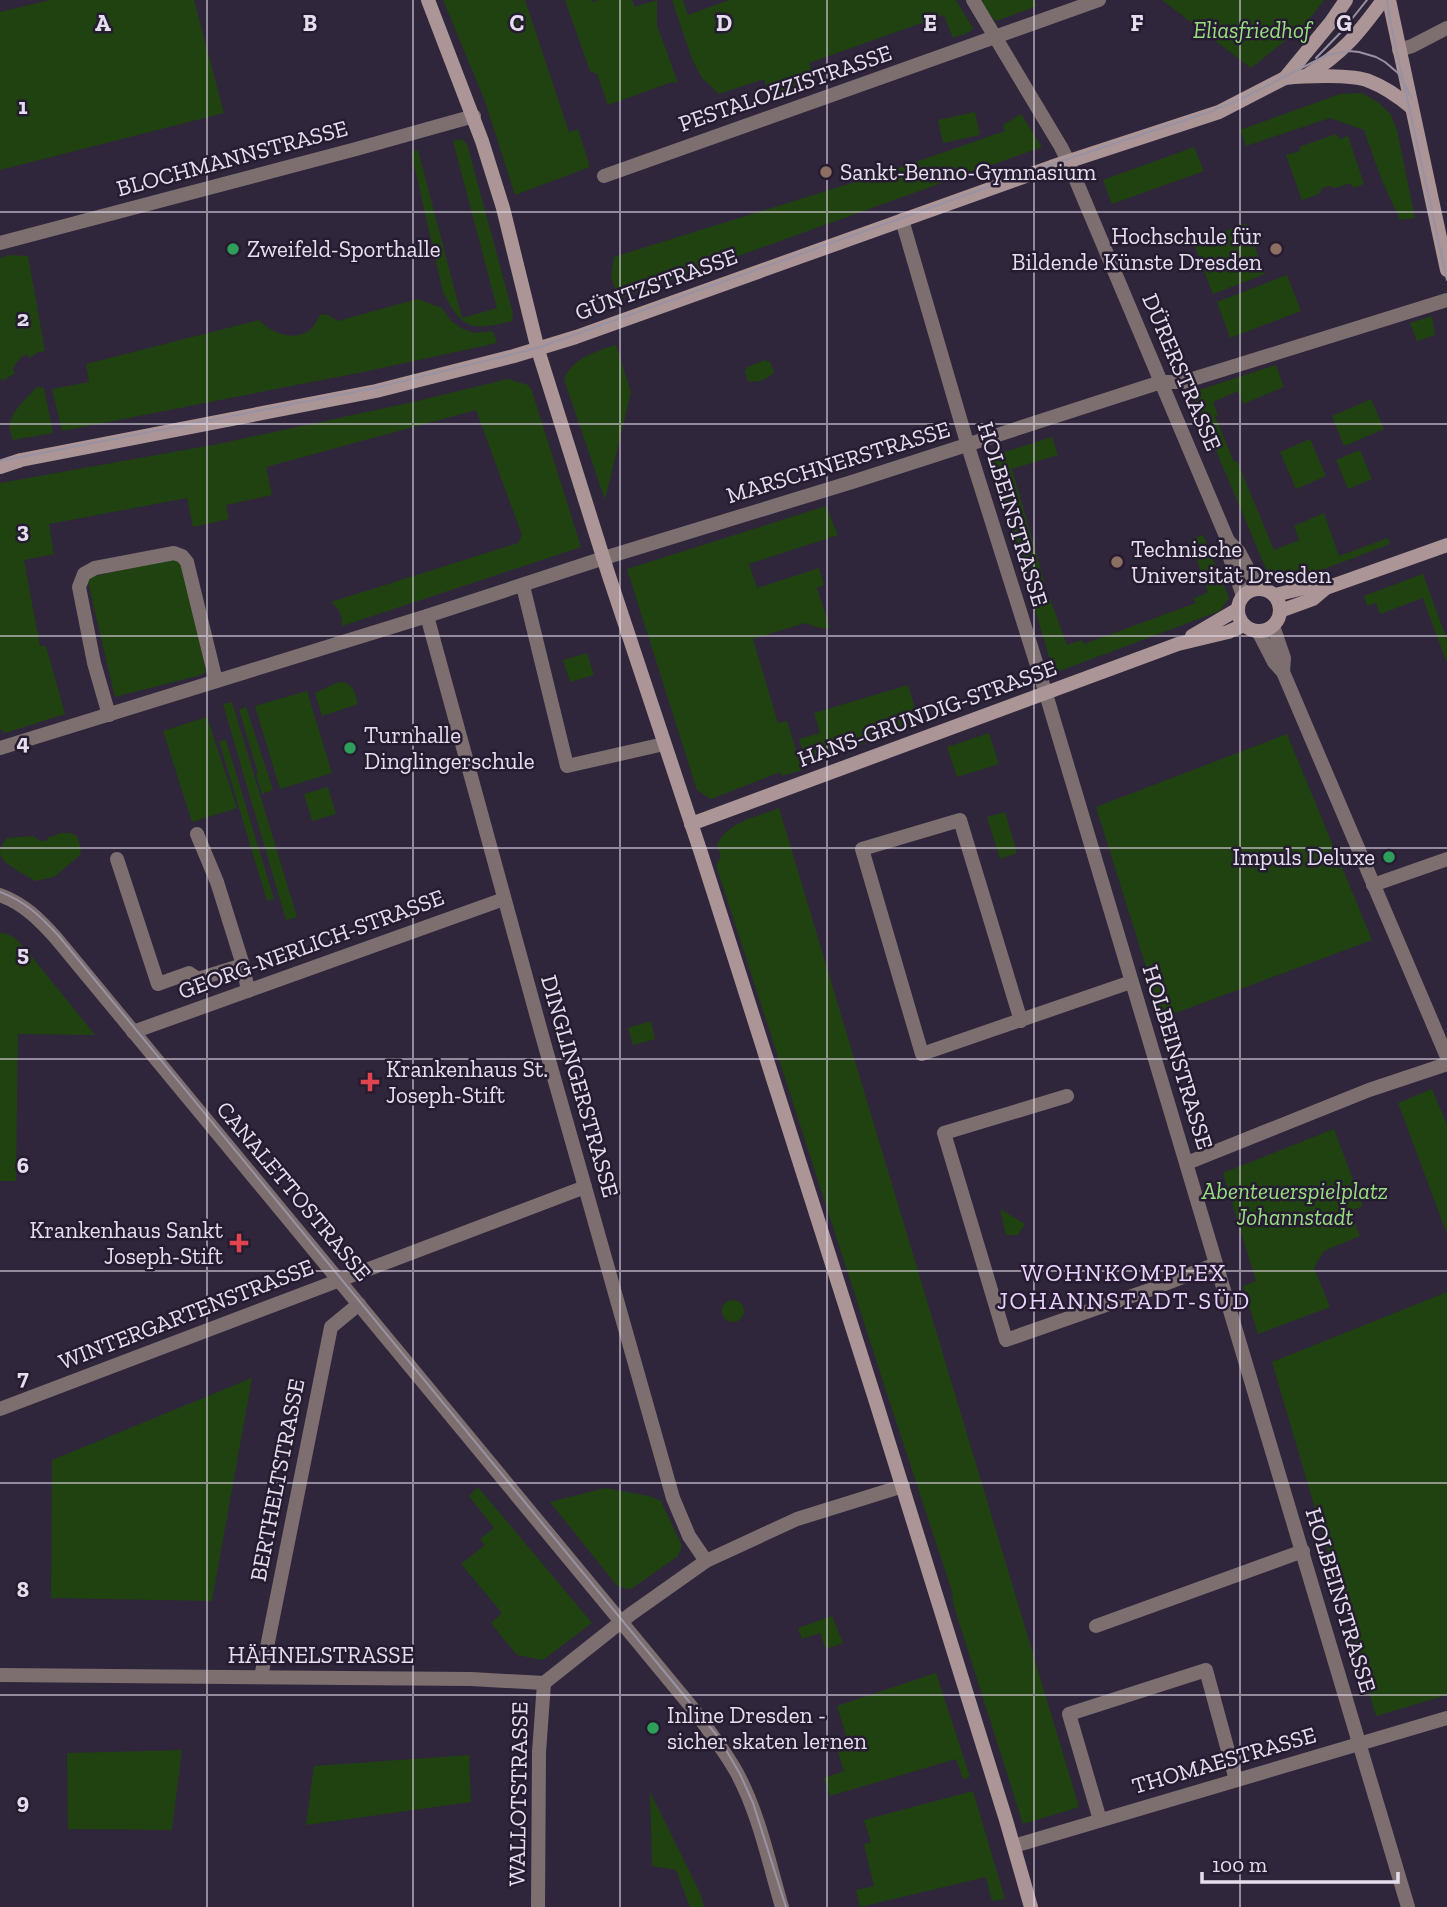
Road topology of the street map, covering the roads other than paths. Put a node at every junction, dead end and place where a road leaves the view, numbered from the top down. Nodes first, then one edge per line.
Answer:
1 (428, 0) edge
2 (973, 0) edge
3 (1099, 0) edge
4 (1346, 0) edge
5 (1384, 0) edge
6 (1389, 0) edge
7 (1447, 27) edge
8 (995, 38) junction
9 (1399, 50) junction
10 (1306, 76) junction
11 (1285, 78) junction
12 (1412, 108) junction
13 (474, 116) junction
14 (1068, 161) junction
15 (604, 176) dead end
16 (902, 220) junction
17 (0, 243) edge
18 (1447, 270) edge
19 (1447, 300) edge
20 (538, 350) junction
21 (1161, 382) junction
22 (968, 446) junction
23 (0, 460) edge
24 (21, 460) junction
25 (0, 467) edge
26 (1228, 541) junction
27 (1447, 545) edge
28 (604, 558) junction
29 (523, 586) junction
30 (1326, 587) junction
31 (1258, 588) junction
32 (1275, 595) junction
33 (1241, 602) junction
34 (1280, 611) junction
35 (427, 616) junction
36 (1273, 626) junction
37 (1251, 628) junction
38 (1178, 644) junction
39 (1283, 672) junction
40 (216, 681) junction
41 (1046, 694) junction
42 (109, 715) junction
43 (664, 744) junction
44 (0, 748) edge
45 (691, 824) junction
46 (197, 834) dead end
47 (117, 859) dead end
48 (1447, 859) edge
49 (1373, 885) junction
50 (0, 895) edge
51 (504, 899) junction
52 (16, 902) junction
53 (0, 904) edge
54 (243, 965) junction
55 (1131, 982) junction
56 (247, 991) junction
57 (1021, 1021) junction
58 (133, 1032) junction
59 (1447, 1057) edge
60 (1447, 1064) edge
61 (1067, 1097) dead end
62 (1187, 1163) junction
63 (585, 1187) junction
64 (1216, 1264) junction
65 (340, 1281) junction
66 (359, 1304) junction
67 (0, 1409) edge
68 (903, 1486) junction
69 (1303, 1551) junction
70 (706, 1561) junction
71 (621, 1623) junction
72 (1096, 1626) dead end
73 (0, 1675) edge
74 (261, 1678) junction
75 (544, 1683) junction
76 (1447, 1718) edge
77 (1361, 1745) junction
78 (1236, 1780) junction
79 (1100, 1820) junction
80 (1014, 1846) junction
81 (538, 1907) edge
82 (782, 1907) edge
83 (1031, 1907) edge
84 (1408, 1907) edge

1 - 13 main road
2 - 8 street, DÜRERSTRASSE
3 - 8 street, PESTALOZZISTRASSE
4 - 11 main road, GÜNTZSTRASSE
5 - 10 main road, GÜNTZSTRASSE
6 - 9 main road
7 - 9 street
8 - 14 street, DÜRERSTRASSE
8 - 15 street, PESTALOZZISTRASSE
9 - 12 main road
10 - 11 main road, GÜNTZSTRASSE
10 - 12 main road, GÜNTZSTRASSE
11 - 14 main road, GÜNTZSTRASSE
12 - 18 main road
13 - 17 street, BLOCHMANNSTRASSE
13 - 20 main road
14 - 16 main road, GÜNTZSTRASSE
14 - 21 street, DÜRERSTRASSE
16 - 20 main road, GÜNTZSTRASSE
16 - 22 street, HOLBEINSTRASSE
19 - 21 street, MARSCHNERSTRASSE
20 - 24 main road, GÜNTZSTRASSE
20 - 28 main road
21 - 22 street, MARSCHNERSTRASSE
21 - 26 street, DÜRERSTRASSE
22 - 28 street, MARSCHNERSTRASSE
22 - 41 street, HOLBEINSTRASSE
23 - 24 main road, GÜNTZSTRASSE
24 - 25 main road, GÜNTZSTRASSE
26 - 31 street, DÜRERSTRASSE
26 - 33 street, DÜRERSTRASSE
27 - 30 main road
28 - 29 street, MARSCHNERSTRASSE
28 - 43 main road
29 - 35 street, MARSCHNERSTRASSE
29 - 43 street
30 - 32 main road
30 - 34 main road
31 - 32 main road
31 - 33 main road
32 - 34 main road
33 - 37 main road
33 - 38 main road, HANS-GRUNDIG-STRASSE
34 - 36 main road
35 - 40 street, MARSCHNERSTRASSE
35 - 51 street, DINGLINGERSTRASSE
36 - 37 main road
36 - 39 street
37 - 38 main road, HANS-GRUNDIG-STRASSE
37 - 39 street
38 - 41 main road, HANS-GRUNDIG-STRASSE
39 - 49 street
40 - 42 street, MARSCHNERSTRASSE
40 - 42 street
41 - 45 main road, HANS-GRUNDIG-STRASSE
41 - 55 street, HOLBEINSTRASSE
42 - 44 street, MARSCHNERSTRASSE
43 - 45 main road
45 - 68 main road
46 - 54 street
47 - 54 street
48 - 49 street
49 - 59 street
50 - 52 street, CANALETTOSTRASSE
51 - 56 street, GEORG-NERLICH-STRASSE
51 - 63 street, DINGLINGERSTRASSE
52 - 53 street
52 - 58 street, CANALETTOSTRASSE
54 - 56 street
55 - 57 street
55 - 62 street, HOLBEINSTRASSE
56 - 58 street, GEORG-NERLICH-STRASSE
57 - 57 street
58 - 65 street, CANALETTOSTRASSE
60 - 62 street
61 - 64 street
62 - 64 street, HOLBEINSTRASSE
63 - 65 street, WINTERGARTENSTRASSE
63 - 70 street, DINGLINGERSTRASSE
64 - 69 street, HOLBEINSTRASSE
65 - 66 street, CANALETTOSTRASSE
65 - 67 street, WINTERGARTENSTRASSE
66 - 71 street, CANALETTOSTRASSE
66 - 74 street, BERTHELTSTRASSE
68 - 70 street
68 - 80 main road
69 - 72 street
69 - 77 street, HOLBEINSTRASSE
70 - 71 street
71 - 75 street
71 - 82 street, CANALETTOSTRASSE
73 - 74 street, HÄHNELSTRASSE
74 - 75 street, HÄHNELSTRASSE
75 - 81 street, WALLOTSTRASSE
76 - 77 street, THOMAESTRASSE
77 - 78 street, THOMAESTRASSE
77 - 84 street, HOLBEINSTRASSE
78 - 79 street, THOMAESTRASSE
78 - 79 street
79 - 80 street, THOMAESTRASSE
80 - 83 main road

